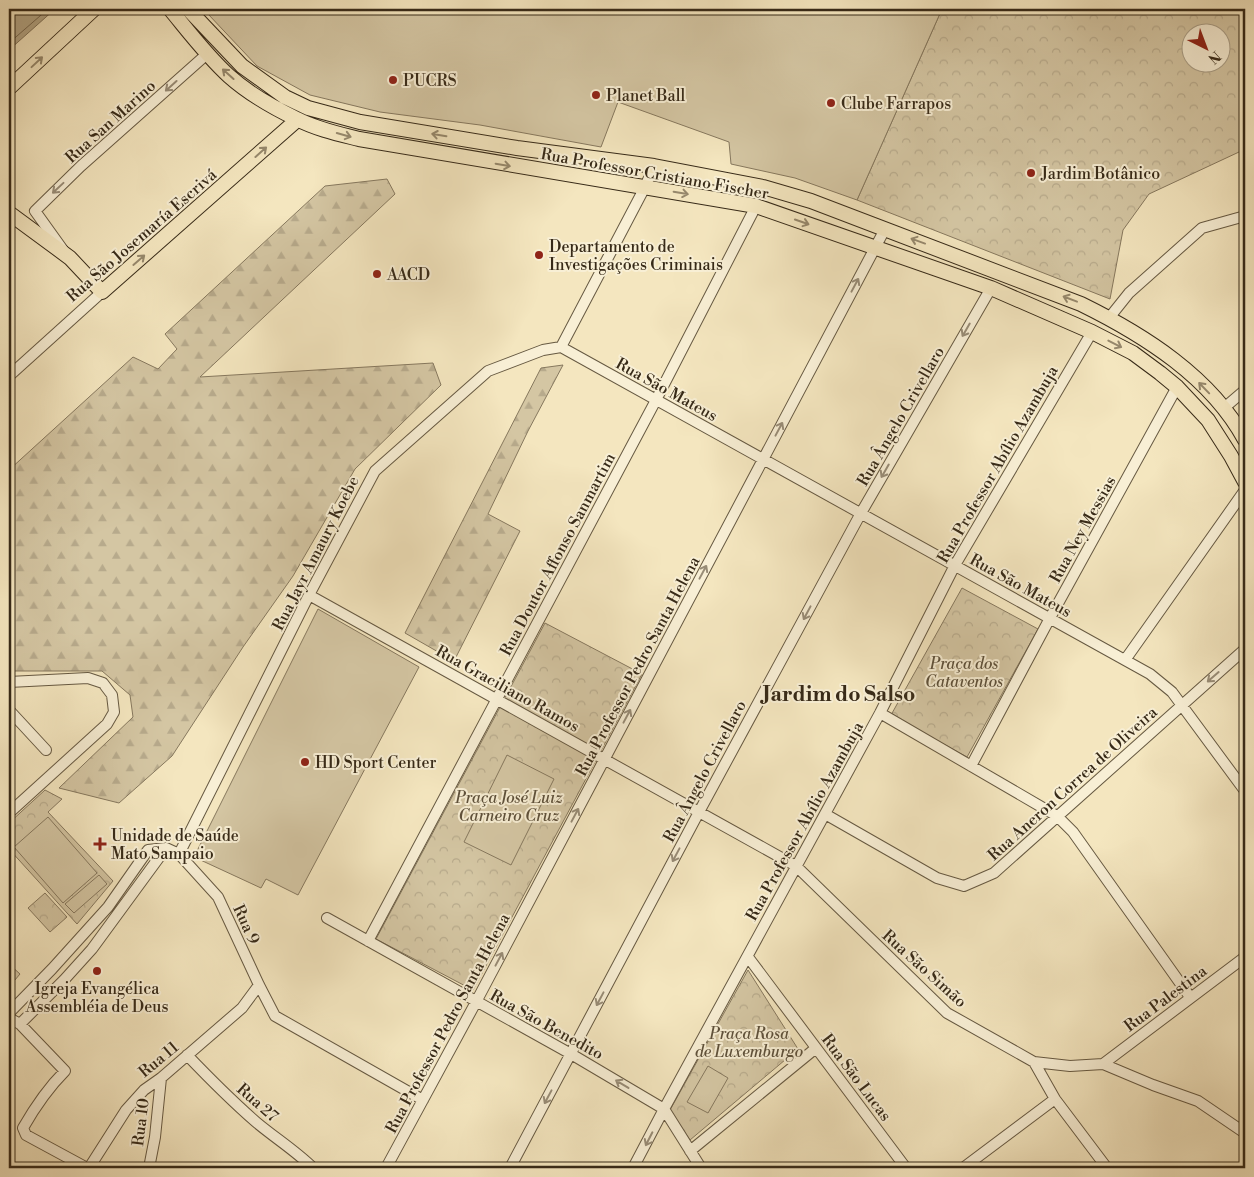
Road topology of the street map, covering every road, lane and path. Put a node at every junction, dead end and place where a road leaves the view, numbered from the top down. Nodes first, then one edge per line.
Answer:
1 (94, 9) edge
2 (170, 9) edge
3 (189, 9) edge
4 (207, 54) junction
5 (9, 88) edge
6 (254, 94) junction
7 (308, 108) junction
8 (297, 120) junction
9 (573, 155) junction
10 (654, 166) junction
11 (569, 174) junction
12 (645, 187) junction
13 (756, 206) junction
14 (9, 212) edge
15 (1245, 216) edge
16 (885, 229) junction
17 (875, 248) junction
18 (70, 258) junction
19 (991, 288) junction
20 (102, 292) junction
21 (1109, 318) junction
22 (1092, 332) junction
23 (561, 347) junction
24 (9, 376) edge
25 (1177, 387) junction
26 (1245, 390) edge
27 (656, 400) junction
28 (1224, 408) junction
29 (1245, 440) edge
30 (763, 459) junction
31 (1245, 482) edge
32 (1245, 490) edge
33 (861, 513) junction
34 (955, 565) junction
35 (310, 595) junction
36 (1050, 618) junction
37 (1245, 649) edge
38 (1125, 660) junction
39 (9, 682) edge
40 (497, 699) junction
41 (1181, 705) junction
42 (9, 710) edge
43 (880, 714) junction
44 (46, 750) dead end
45 (605, 759) junction
46 (971, 766) junction
47 (1245, 791) edge
48 (699, 812) junction
49 (9, 813) edge
50 (825, 814) junction
51 (1057, 816) junction
52 (166, 848) junction
53 (179, 854) junction
54 (796, 866) junction
55 (327, 918) dead end
56 (368, 941) junction
57 (1245, 956) edge
58 (748, 957) junction
59 (259, 985) junction
60 (1190, 997) junction
61 (476, 1002) junction
62 (11, 1008) edge
63 (9, 1018) edge
64 (20, 1024) junction
65 (816, 1048) junction
66 (571, 1054) junction
67 (187, 1055) junction
68 (1034, 1062) junction
69 (1103, 1064) junction
70 (161, 1078) junction
71 (1056, 1098) junction
72 (423, 1100) junction
73 (664, 1109) junction
74 (1245, 1133) edge
75 (690, 1151) junction
76 (88, 1168) edge
77 (148, 1168) edge
78 (313, 1168) edge
79 (386, 1168) edge
80 (510, 1168) edge
81 (633, 1168) edge
82 (701, 1168) edge
83 (906, 1168) edge
84 (963, 1168) edge
85 (1107, 1168) edge

5 -> 1 main road
2 - 4 main road, Rua Professor Cristiano Fischer
3 - 7 main road, Rua Professor Cristiano Fischer
6 -> 4 main road, Rua Professor Cristiano Fischer
4 -> 18 street, Rua San Marino
6 - 7 main road
6 - 8 main road, Rua Professor Cristiano Fischer
9 -> 7 main road, Rua Professor Cristiano Fischer
8 -> 11 main road, Rua Professor Cristiano Fischer
20 -> 8 main road, Rua São Josemaría Escrivá
9 - 10 main road, Rua Professor Cristiano Fischer
9 - 11 main road
10 - 12 street
10 - 16 main road, Rua Professor Cristiano Fischer
11 - 12 main road, Rua Professor Cristiano Fischer
12 -> 13 main road, Rua Professor Cristiano Fischer
12 - 23 street
13 -> 17 main road, Rua Professor Cristiano Fischer
13 - 27 street, Rua Doutor Affonso Sanmartim
14 - 18 main road
15 - 21 street
16 - 17 street, Rua Professor Pedro Santa Helena
21 -> 16 main road, Rua Professor Cristiano Fischer
17 - 19 main road, Rua Professor Cristiano Fischer
30 -> 17 street, Rua Professor Pedro Santa Helena
18 - 20 main road
19 - 22 main road, Rua Professor Cristiano Fischer
19 -> 33 street, Rua Ângelo Crivellaro
20 - 24 street, Rua São Josemaría Escrivá
28 -> 21 main road, Rua Professor Cristiano Fischer
22 -> 25 main road, Rua Professor Cristiano Fischer
22 - 34 street, Rua Professor Abílio Azambuja
23 - 27 street, Rua São Mateus
23 - 35 street, Rua Jayr Amaury Koebe
25 - 31 main road, Rua Professor Cristiano Fischer
25 - 36 street, Rua Ney Messias
26 - 28 street
27 - 30 street, Rua São Mateus
27 - 40 street, Rua Doutor Affonso Sanmartim
28 - 29 main road, Rua Professor Cristiano Fischer
30 - 33 street, Rua São Mateus
45 -> 30 street, Rua Professor Pedro Santa Helena
32 - 38 street
33 - 34 street, Rua São Mateus
33 -> 48 street, Rua Ângelo Crivellaro
34 - 36 street, Rua São Mateus
34 - 43 street, Rua Professor Abílio Azambuja
35 - 40 street, Rua Graciliano Ramos
35 - 53 street, Rua Jayr Amaury Koebe
36 - 38 street, Rua São Mateus
36 - 46 street, Rua Ney Messias
37 -> 41 street, Rua Aneron Correa de Oliveira
38 - 41 street, Rua São Mateus
39 - 49 street
40 - 45 street, Rua Graciliano Ramos
40 - 56 street, Rua Doutor Affonso Sanmartim
41 - 47 street, Rua São Mateus
41 - 51 street, Rua Aneron Correa de Oliveira
42 - 44 street
43 - 46 street
43 - 50 street, Rua Professor Abílio Azambuja
45 - 48 street, Rua Graciliano Ramos
61 -> 45 street, Rua Professor Pedro Santa Helena
46 - 51 street
48 - 54 street, Rua Graciliano Ramos
48 -> 66 street, Rua Ângelo Crivellaro
50 - 51 street, Rua Aneron Correa de Oliveira
50 - 54 street, Rua Professor Abílio Azambuja
51 - 60 street
52 - 53 street
52 - 62 street
52 - 64 street
53 - 59 street, Rua 9
54 - 58 street, Rua Professor Abílio Azambuja
54 - 68 street, Rua São Simão
55 - 56 street, Rua São Benedito
56 - 61 street, Rua São Benedito
57 - 60 street, Rua Palestina
58 - 65 street, Rua São Lucas
58 - 73 street, Rua Professor Abílio Azambuja
59 - 67 street, Rua 11
59 - 72 street, Rua 9
60 - 69 street, Rua Palestina
61 - 66 street, Rua São Benedito
61 - 72 street, Rua Professor Pedro Santa Helena
63 - 64 street
64 - 76 street
65 - 75 street
65 - 83 street, Rua São Lucas
73 -> 66 street, Rua São Benedito
66 -> 80 street, Rua Ângelo Crivellaro
67 - 70 street, Rua 11
67 - 78 street, Rua 27
68 - 69 street, Rua São Simão
68 - 71 street
69 - 74 street, Rua São Simão
70 - 76 street, Rua 11
70 - 77 street, Rua 10
71 - 84 street
71 - 85 street
72 - 79 street, Rua Professor Pedro Santa Helena
73 - 75 street, Rua São Benedito
73 -> 81 street, Rua Professor Abílio Azambuja
75 - 82 street, Rua São Benedito

